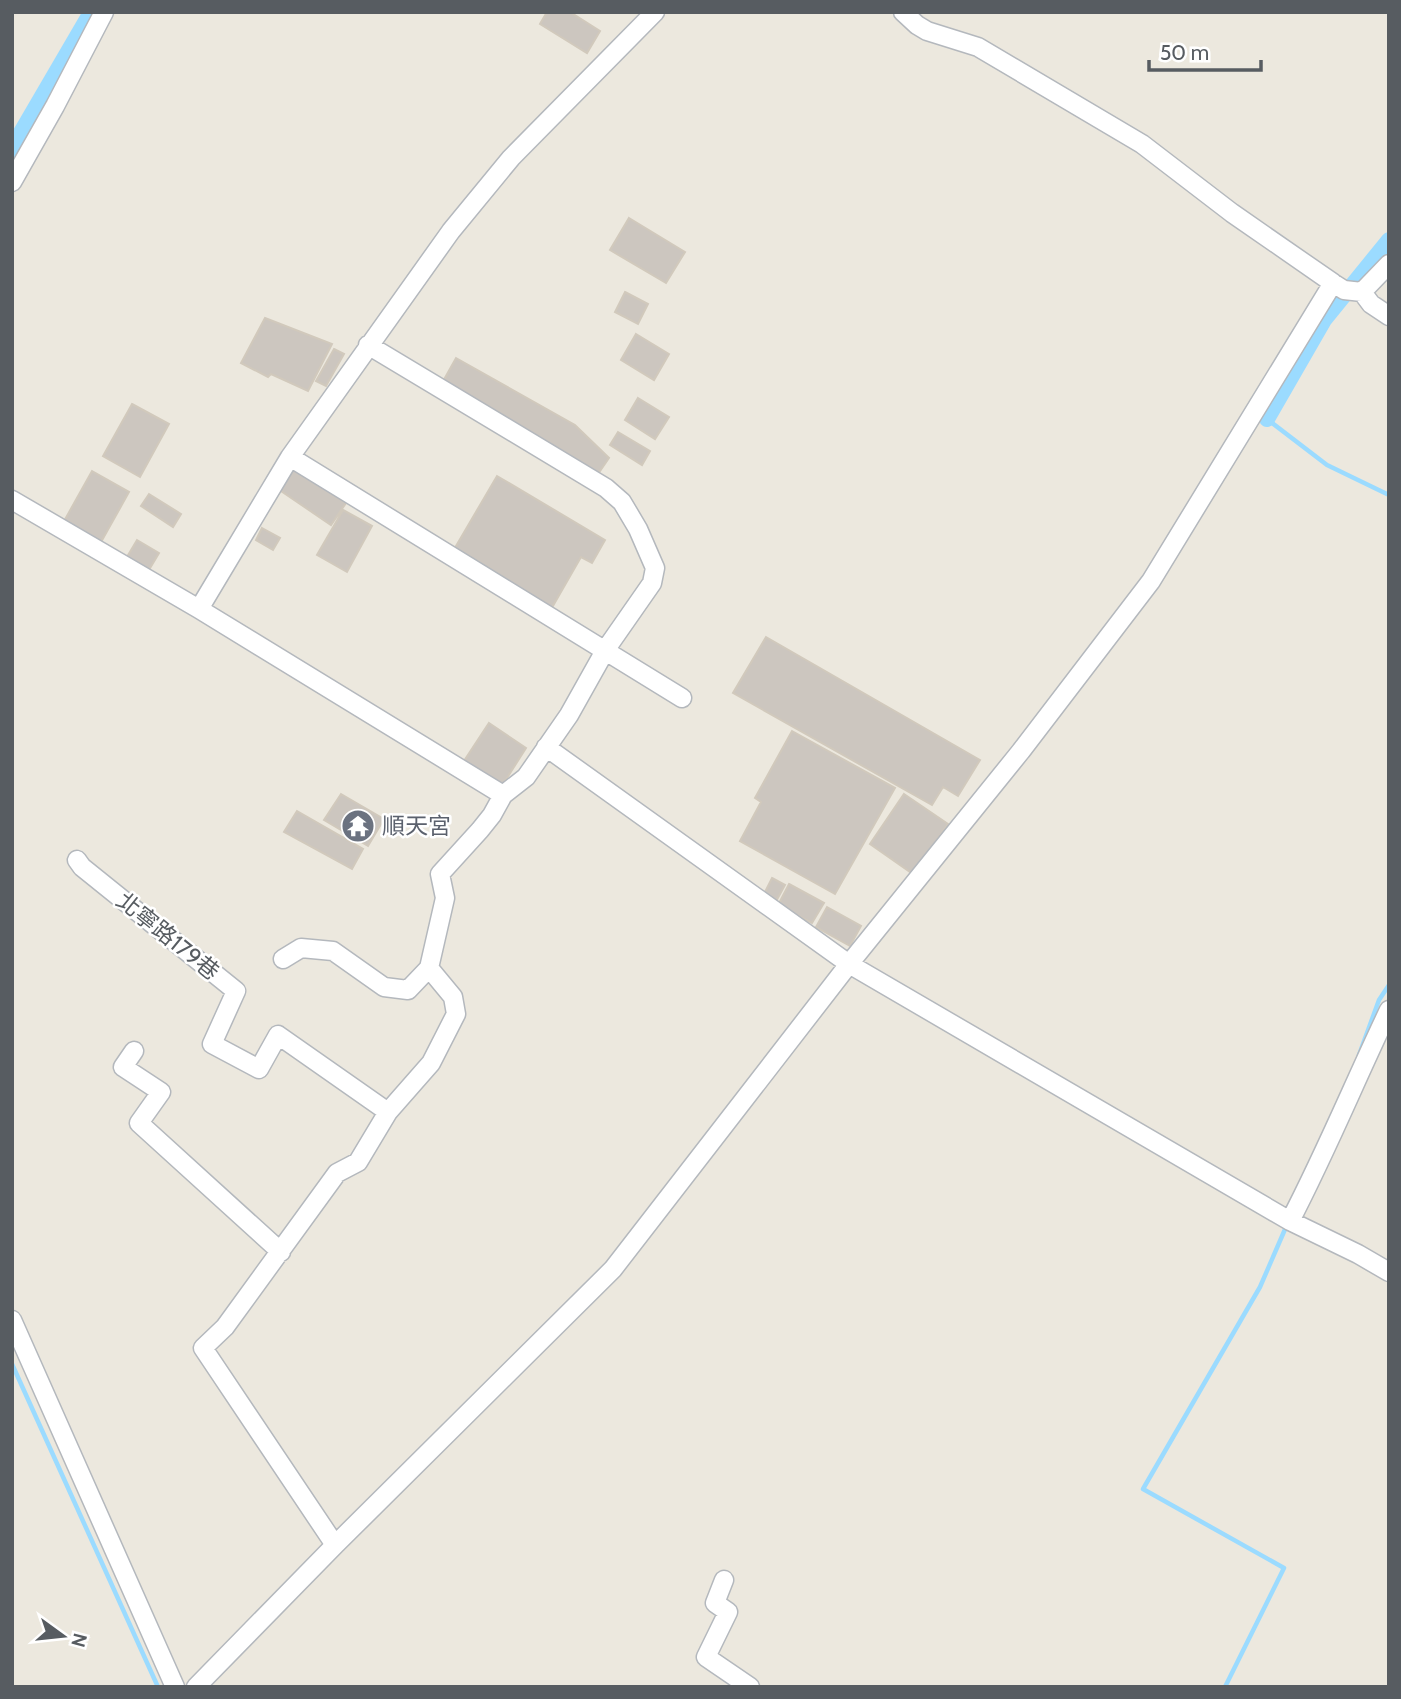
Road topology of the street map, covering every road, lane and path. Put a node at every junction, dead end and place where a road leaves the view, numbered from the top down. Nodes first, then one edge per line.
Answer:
1 (104, 12) edge
2 (655, 12) edge
3 (903, 12) edge
4 (12, 181) edge
5 (1389, 264) edge
6 (1348, 289) junction
7 (1389, 316) edge
8 (368, 345) junction
9 (290, 457) junction
10 (12, 500) edge
11 (199, 609) junction
12 (606, 649) junction
13 (682, 698) dead end
14 (545, 747) junction
15 (503, 795) junction
16 (77, 860) dead end
17 (283, 959) dead end
18 (849, 964) junction
19 (429, 968) junction
20 (1389, 1010) edge
21 (134, 1051) dead end
22 (388, 1112) junction
23 (1290, 1221) junction
24 (281, 1252) junction
25 (1389, 1272) edge
26 (12, 1320) edge
27 (335, 1545) junction
28 (724, 1580) dead end
29 (176, 1687) edge
30 (196, 1687) edge
31 (750, 1687) edge

1 - 4 street
2 - 8 street
3 - 6 street
5 - 6 street
6 - 7 street
6 - 18 street
8 - 9 street
8 - 12 street
9 - 11 street
9 - 12 street
10 - 11 street
11 - 15 street
12 - 13 street
12 - 14 street
14 - 15 street
14 - 18 street
15 - 19 street
16 - 22 street, 北寧路179巷
17 - 19 street
18 - 23 street
18 - 27 street
19 - 22 street
20 - 23 street
21 - 24 street
22 - 24 street
23 - 25 street
24 - 27 street
26 - 29 street
27 - 30 street
28 - 31 street

